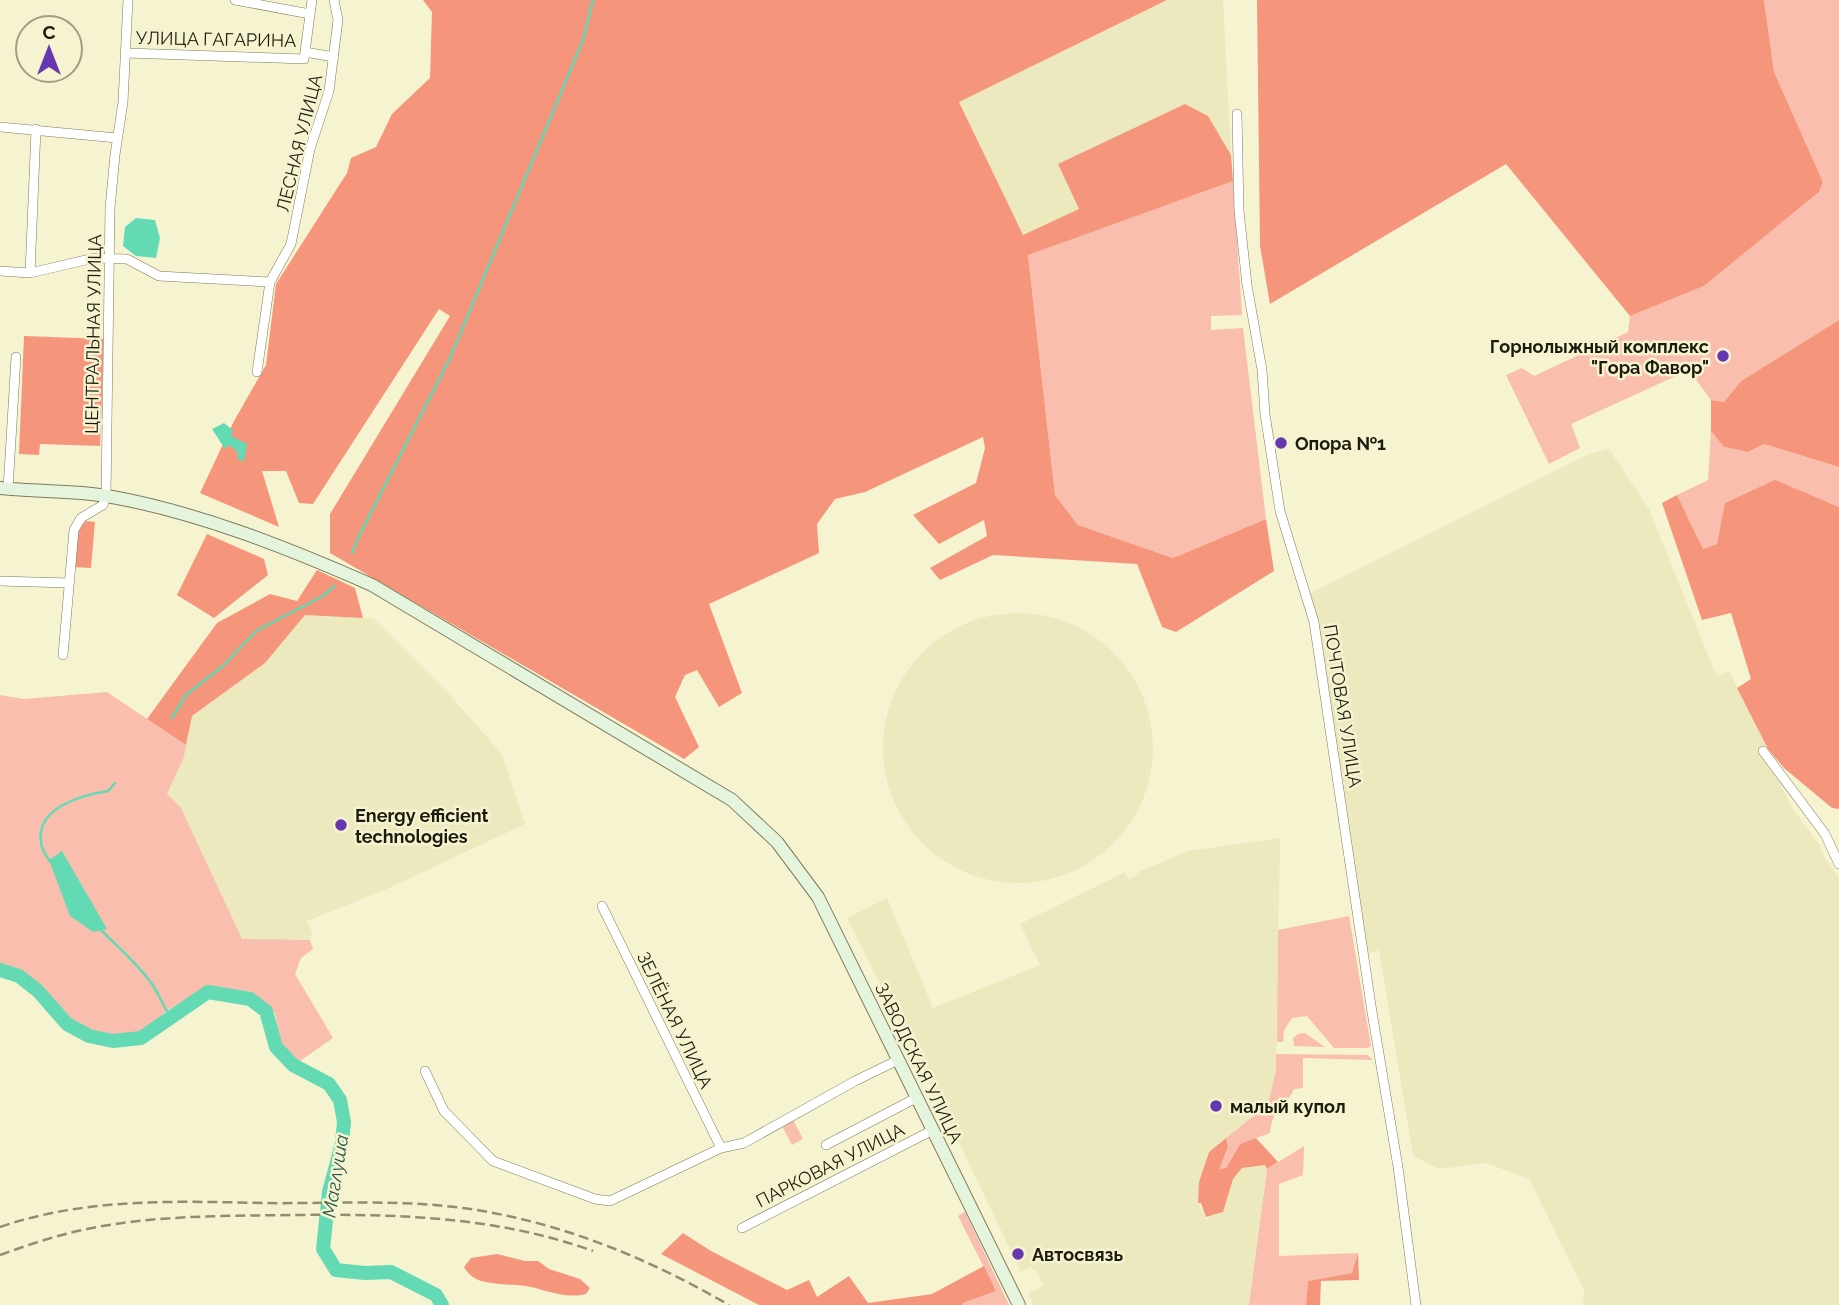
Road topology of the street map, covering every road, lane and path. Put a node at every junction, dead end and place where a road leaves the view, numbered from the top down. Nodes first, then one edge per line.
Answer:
1 (128, 0) edge
2 (235, 0) edge
3 (312, 0) edge
4 (334, 0) edge
5 (310, 14) junction
6 (305, 52) junction
7 (127, 53) junction
8 (334, 57) junction
9 (1237, 114) dead end
10 (0, 127) edge
11 (36, 129) junction
12 (117, 138) junction
13 (110, 259) junction
14 (0, 271) edge
15 (30, 273) junction
16 (270, 282) junction
17 (16, 357) dead end
18 (257, 372) dead end
19 (4, 489) edge
20 (106, 496) junction
21 (0, 581) edge
22 (69, 583) junction
23 (63, 655) dead end
24 (1763, 751) dead end
25 (1839, 864) edge
26 (602, 906) dead end
27 (898, 1060) junction
28 (425, 1071) dead end
29 (916, 1098) junction
30 (933, 1130) junction
31 (826, 1145) dead end
32 (721, 1148) junction
33 (742, 1228) dead end
34 (1019, 1305) edge
35 (1416, 1305) edge

1 - 7 street, ЦЕНТРАЛЬНАЯ УЛИЦА
2 - 5 street, УЛИЦА ГАГАРИНА
3 - 5 street, УЛИЦА ГАГАРИНА
4 - 8 street, ЛЕСНАЯ УЛИЦА
5 - 6 street, УЛИЦА ГАГАРИНА
6 - 7 street, УЛИЦА ГАГАРИНА
6 - 8 street
7 - 12 street, ЦЕНТРАЛЬНАЯ УЛИЦА
8 - 16 street, ЛЕСНАЯ УЛИЦА
9 - 35 street, ПОЧТОВАЯ УЛИЦА
10 - 11 street
11 - 12 street
11 - 15 street
12 - 13 street, ЦЕНТРАЛЬНАЯ УЛИЦА
13 - 15 street
13 - 16 street
13 - 20 street, ЦЕНТРАЛЬНАЯ УЛИЦА
14 - 15 street
16 - 18 street, ЛЕСНАЯ УЛИЦА
17 - 19 street
19 - 20 main road, ЗАВОДСКАЯ УЛИЦА
20 - 22 street
20 - 27 main road, ЗАВОДСКАЯ УЛИЦА
21 - 22 street
22 - 23 street
24 - 25 street
26 - 32 street, ЗЕЛЁНАЯ УЛИЦА
27 - 29 main road, ЗАВОДСКАЯ УЛИЦА
27 - 32 street
28 - 32 street
29 - 30 main road, ЗАВОДСКАЯ УЛИЦА
29 - 31 street
30 - 33 street, ПАРКОВАЯ УЛИЦА
30 - 34 main road, ЗАВОДСКАЯ УЛИЦА

